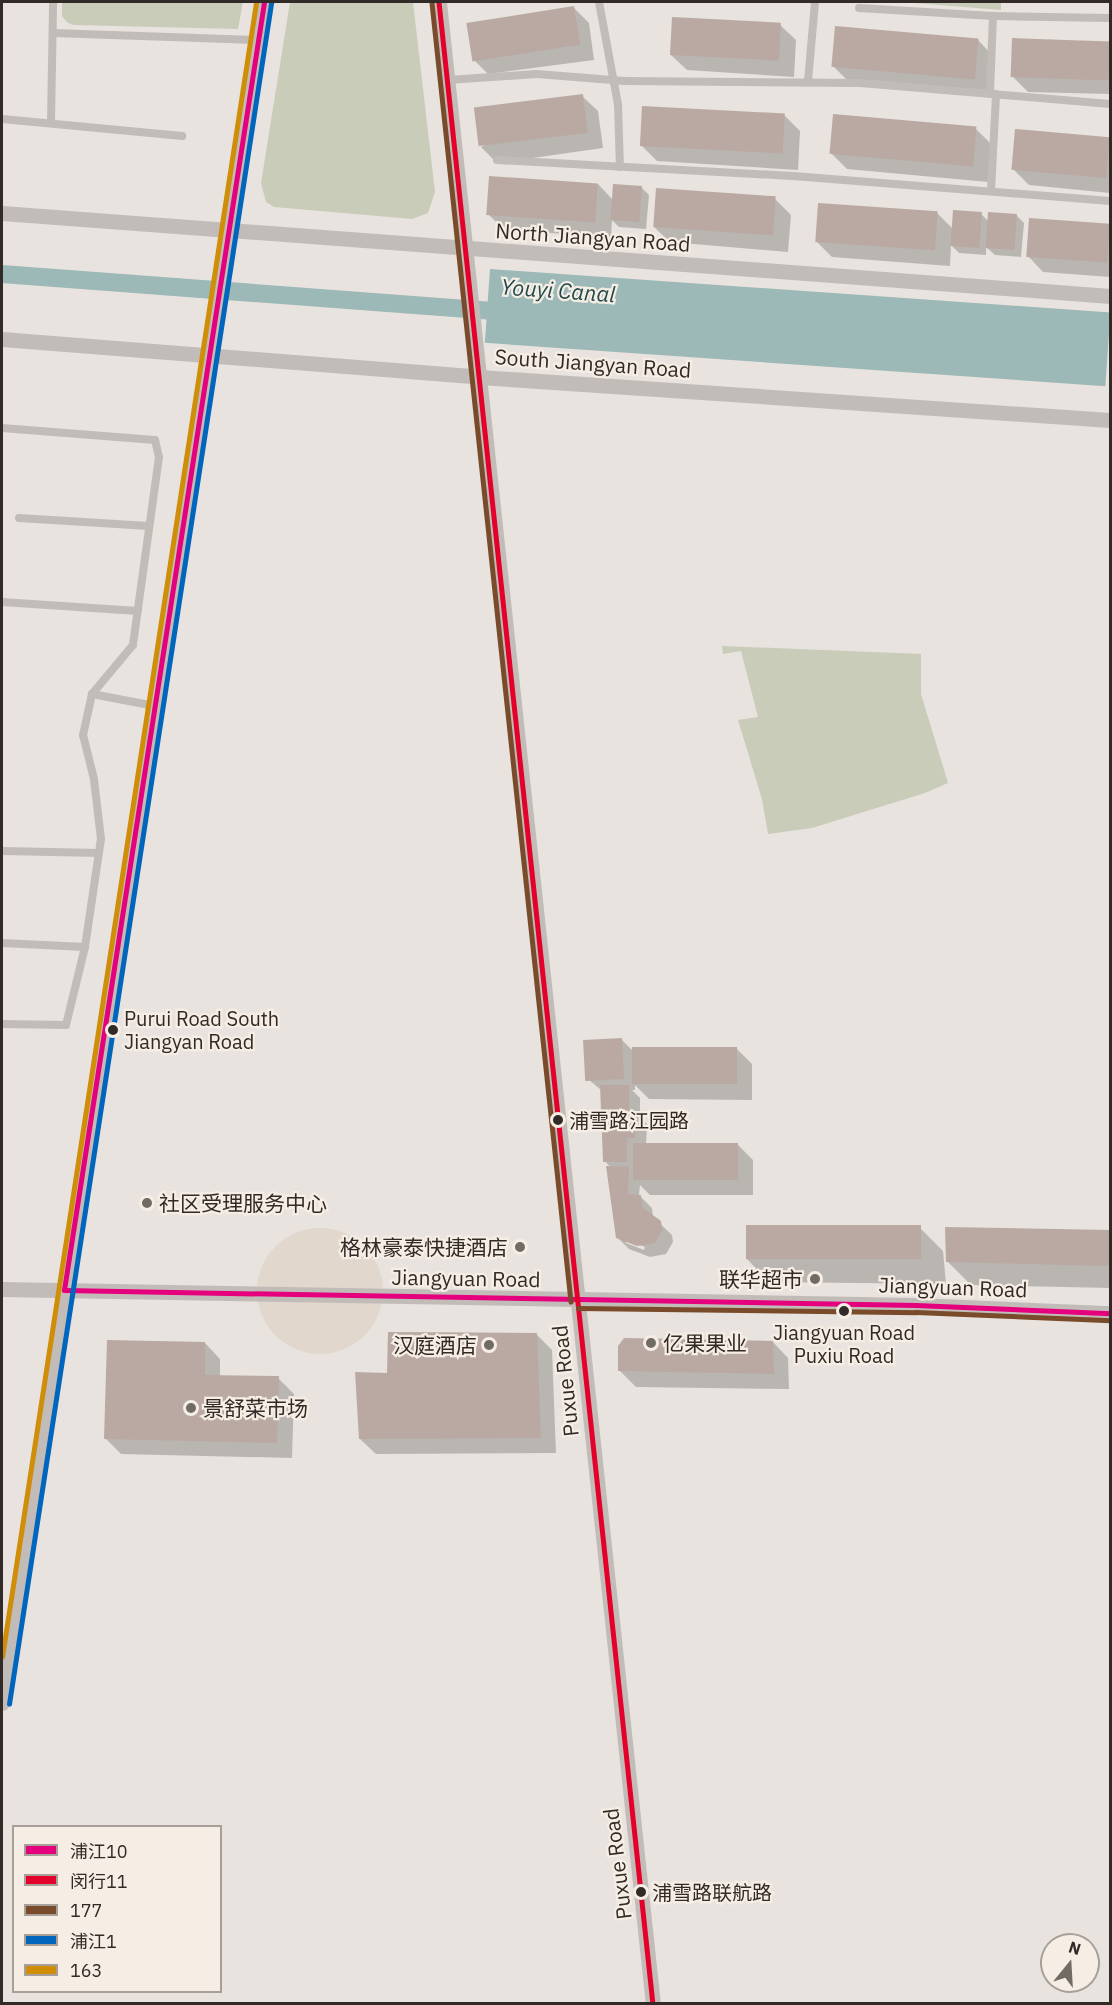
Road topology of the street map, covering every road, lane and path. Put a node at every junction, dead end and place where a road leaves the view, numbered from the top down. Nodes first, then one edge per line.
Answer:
1 (53, 2) edge
2 (264, 2) edge
3 (439, 2) edge
4 (599, 2) edge
5 (815, 2) edge
6 (859, 8) dead end
7 (993, 16) junction
8 (1110, 18) edge
9 (53, 33) junction
10 (257, 40) junction
11 (448, 80) junction
12 (614, 81) junction
13 (808, 81) junction
14 (993, 94) junction
15 (1110, 104) edge
16 (2, 119) edge
17 (51, 122) junction
18 (183, 136) dead end
19 (497, 160) dead end
20 (620, 167) junction
21 (991, 192) junction
22 (1110, 201) edge
23 (2, 213) edge
24 (228, 229) junction
25 (466, 248) junction
26 (1110, 296) edge
27 (2, 339) edge
28 (209, 355) junction
29 (480, 377) junction
30 (1110, 420) edge
31 (2, 428) edge
32 (19, 518) dead end
33 (149, 526) junction
34 (2, 602) edge
35 (138, 611) junction
36 (92, 694) junction
37 (155, 706) junction
38 (2, 851) edge
39 (99, 853) junction
40 (2, 943) edge
41 (85, 947) junction
42 (2, 1024) edge
43 (2, 1289) edge
44 (64, 1290) junction
45 (578, 1300) junction
46 (1110, 1313) edge
47 (2, 1703) edge
48 (653, 2004) edge

1 - 9 lane
2 - 10 street
3 - 11 street, Puxue Road
4 - 12 lane
5 - 13 lane
6 - 7 lane
7 - 8 lane
7 - 14 lane
9 - 10 lane
9 - 17 lane
10 - 24 street
11 - 12 lane
11 - 25 street, Puxue Road
12 - 13 lane
12 - 20 lane
13 - 14 lane
14 - 15 lane
14 - 21 lane
16 - 17 lane
17 - 18 lane
19 - 20 lane
20 - 21 lane
21 - 22 lane
23 - 24 street, North Jiangyan Road
24 - 25 street, North Jiangyan Road
24 - 28 street
25 - 26 street, North Jiangyan Road
25 - 29 street, Puxue Road
27 - 28 street, South Jiangyan Road
28 - 29 street, South Jiangyan Road
28 - 37 street
29 - 30 street, South Jiangyan Road
29 - 45 street, Puxue Road
31 - 33 lane
32 - 33 lane
33 - 35 lane
34 - 35 lane
35 - 36 lane
36 - 37 lane
36 - 39 lane
37 - 44 street
38 - 39 lane
39 - 41 lane
40 - 41 lane
41 - 42 lane
43 - 44 street, Jiangyuan Road
44 - 45 street, Jiangyuan Road
44 - 47 street
45 - 46 street, Jiangyuan Road
45 - 48 street, Puxue Road

